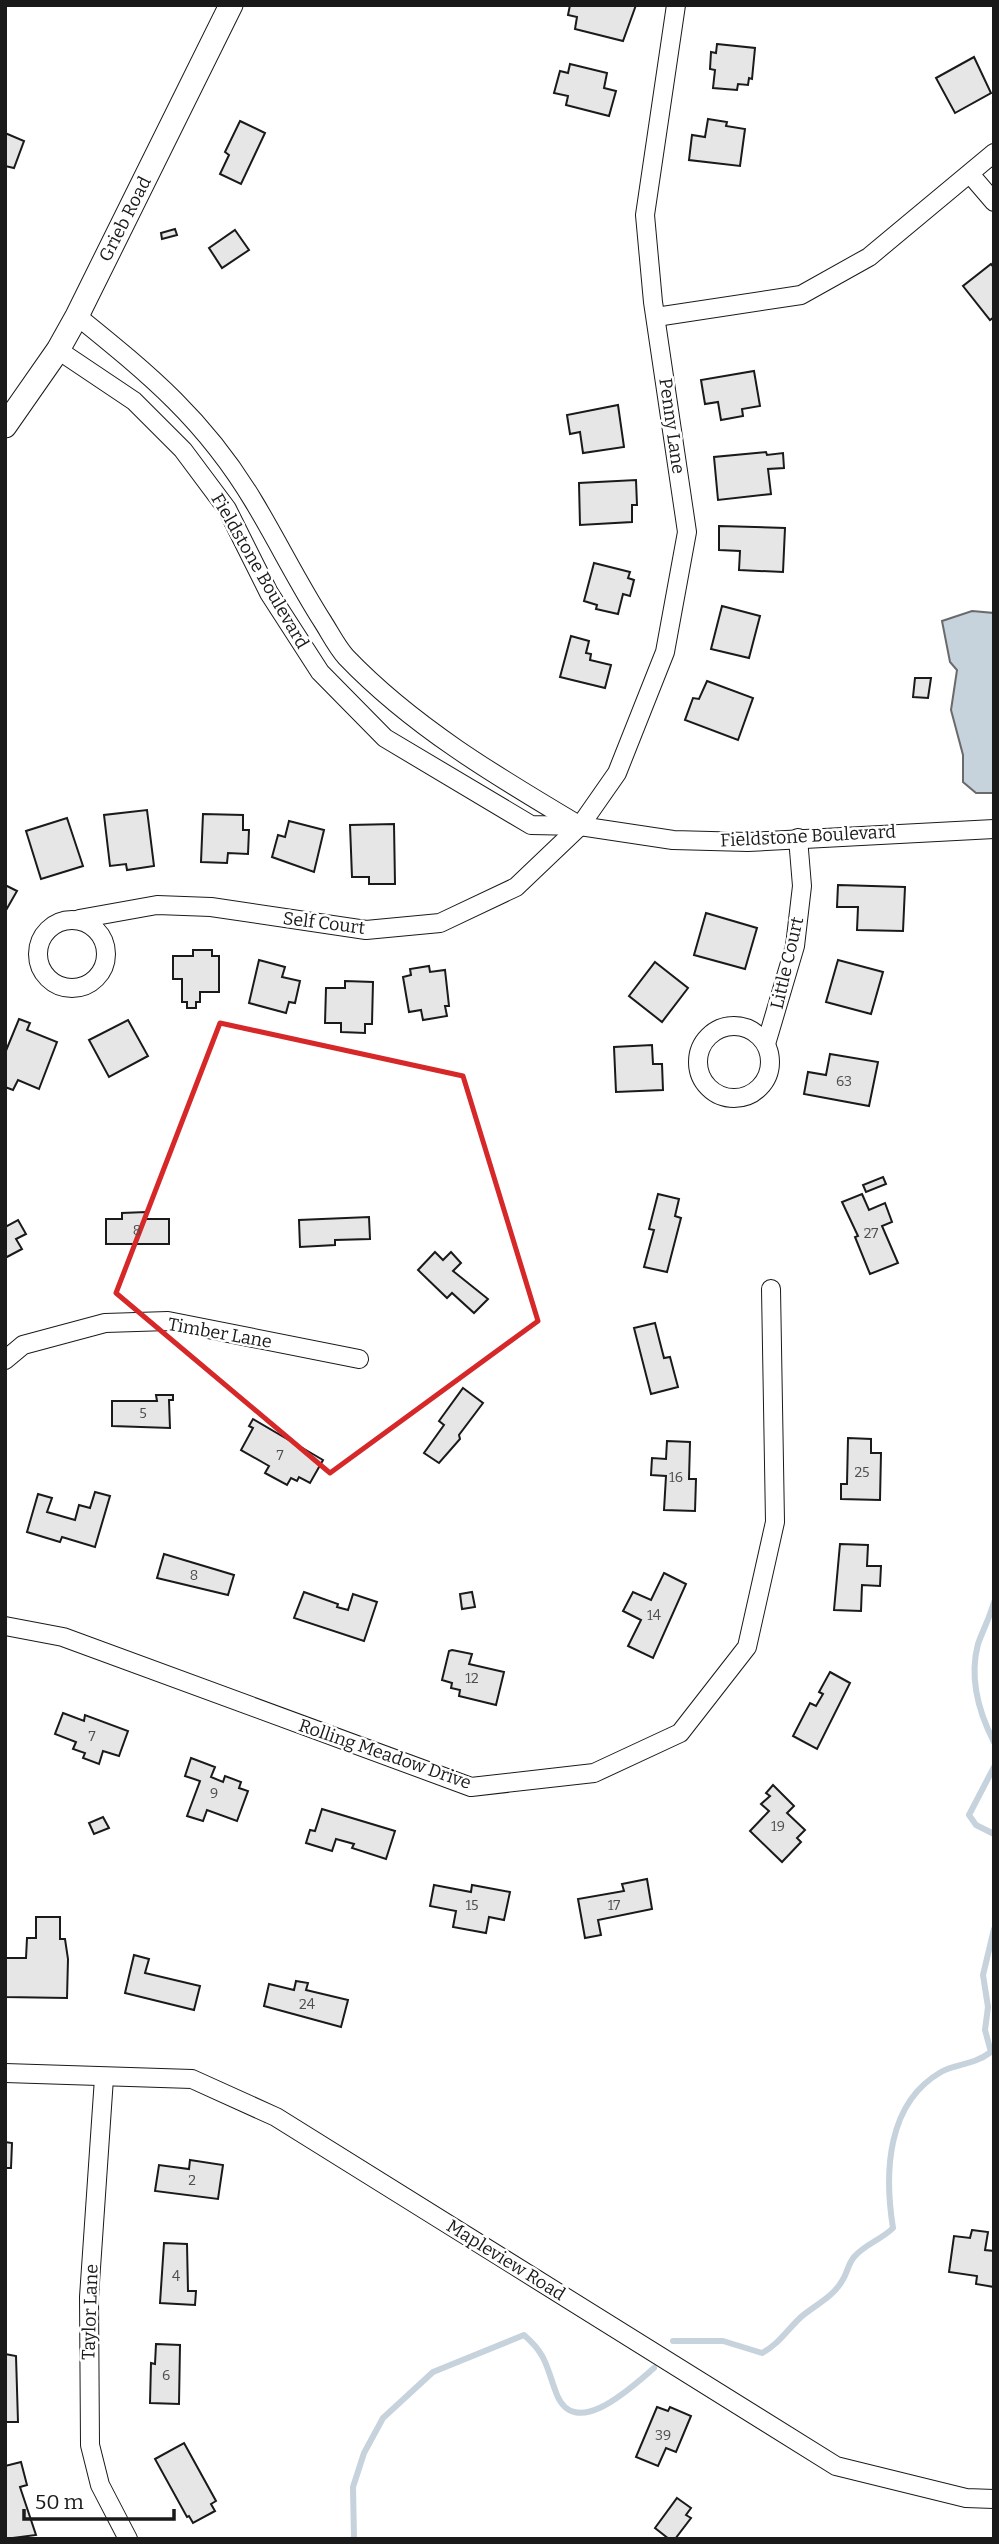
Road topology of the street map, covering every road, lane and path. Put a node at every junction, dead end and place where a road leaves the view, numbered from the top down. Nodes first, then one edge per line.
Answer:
1 (231, 5) edge
2 (676, 5) edge
3 (994, 153) edge
4 (970, 174) junction
5 (994, 202) edge
6 (77, 316) junction
7 (656, 317) junction
8 (58, 351) junction
9 (5, 426) edge
10 (580, 826) junction
11 (994, 829) edge
12 (798, 838) junction
13 (79, 919) dead end
14 (766, 1044) junction
15 (771, 1289) dead end
16 (359, 1359) dead end
17 (5, 1360) edge
18 (5, 1626) edge
19 (5, 2073) edge
20 (104, 2078) junction
21 (994, 2499) edge
22 (128, 2539) edge

1 - 6 street, Grieb Road
2 - 7 street, Penny Lane
3 - 4 street
4 - 5 street
4 - 7 street
6 - 8 street, Grieb Road
6 - 10 street, Fieldstone Boulevard
7 - 10 street, Penny Lane
8 - 9 street, Grieb Road
8 - 10 street, Fieldstone Boulevard
10 - 12 street, Fieldstone Boulevard
10 - 13 street, Self Court
11 - 12 street, Fieldstone Boulevard
12 - 14 street, Little Court
14 - 14 street, Little Court
15 - 18 street, Rolling Meadow Drive
16 - 17 street, Timber Lane
19 - 20 street, Mapleview Road
20 - 21 street, Mapleview Road
20 - 22 street, Taylor Lane

